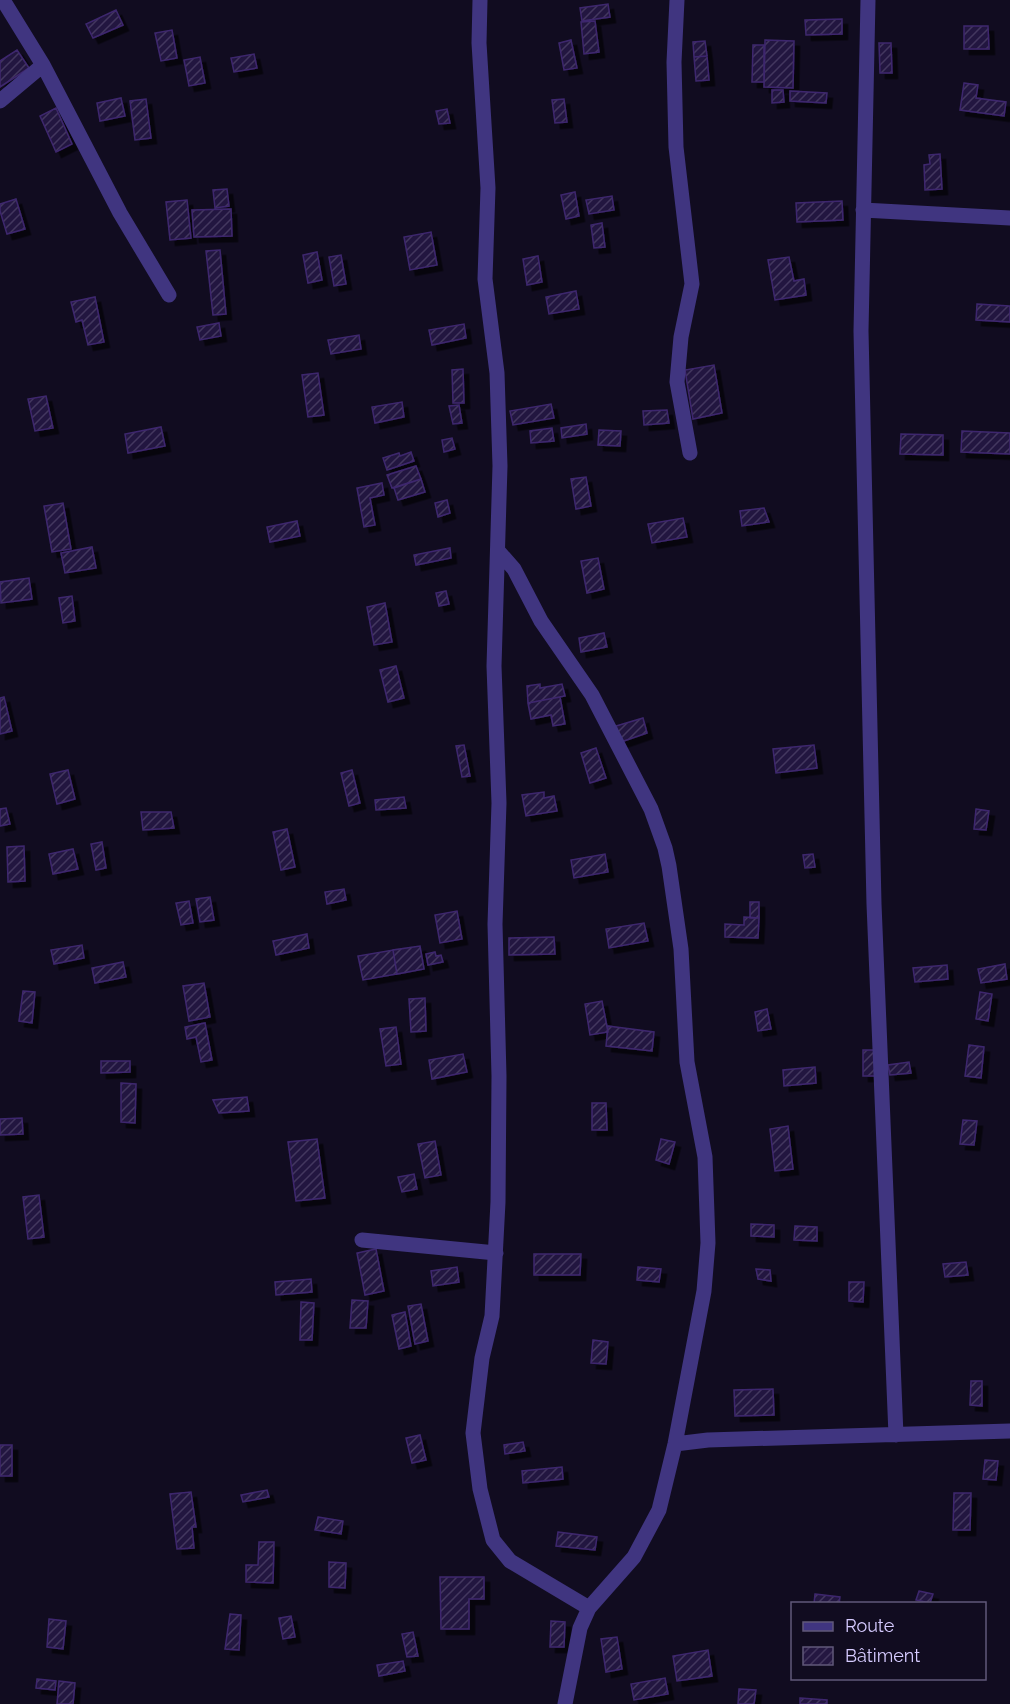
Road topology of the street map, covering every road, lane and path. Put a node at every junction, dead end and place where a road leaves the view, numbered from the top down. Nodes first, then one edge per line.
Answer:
1 (3, 0) edge
2 (480, 0) edge
3 (677, 0) edge
4 (868, 0) edge
5 (43, 65) junction
6 (0, 100) edge
7 (863, 210) junction
8 (1010, 218) edge
9 (169, 295) dead end
10 (690, 453) dead end
11 (499, 552) junction
12 (362, 1240) dead end
13 (496, 1252) junction
14 (1010, 1431) edge
15 (896, 1435) junction
16 (675, 1444) junction
17 (589, 1608) junction
18 (565, 1704) edge

1 - 5 street
2 - 11 street
3 - 10 street
4 - 7 street
5 - 6 street
5 - 9 street
7 - 8 street
7 - 15 street
11 - 13 street
11 - 16 street
12 - 13 street
13 - 17 street
14 - 15 street
15 - 16 street
16 - 17 street
17 - 18 street

